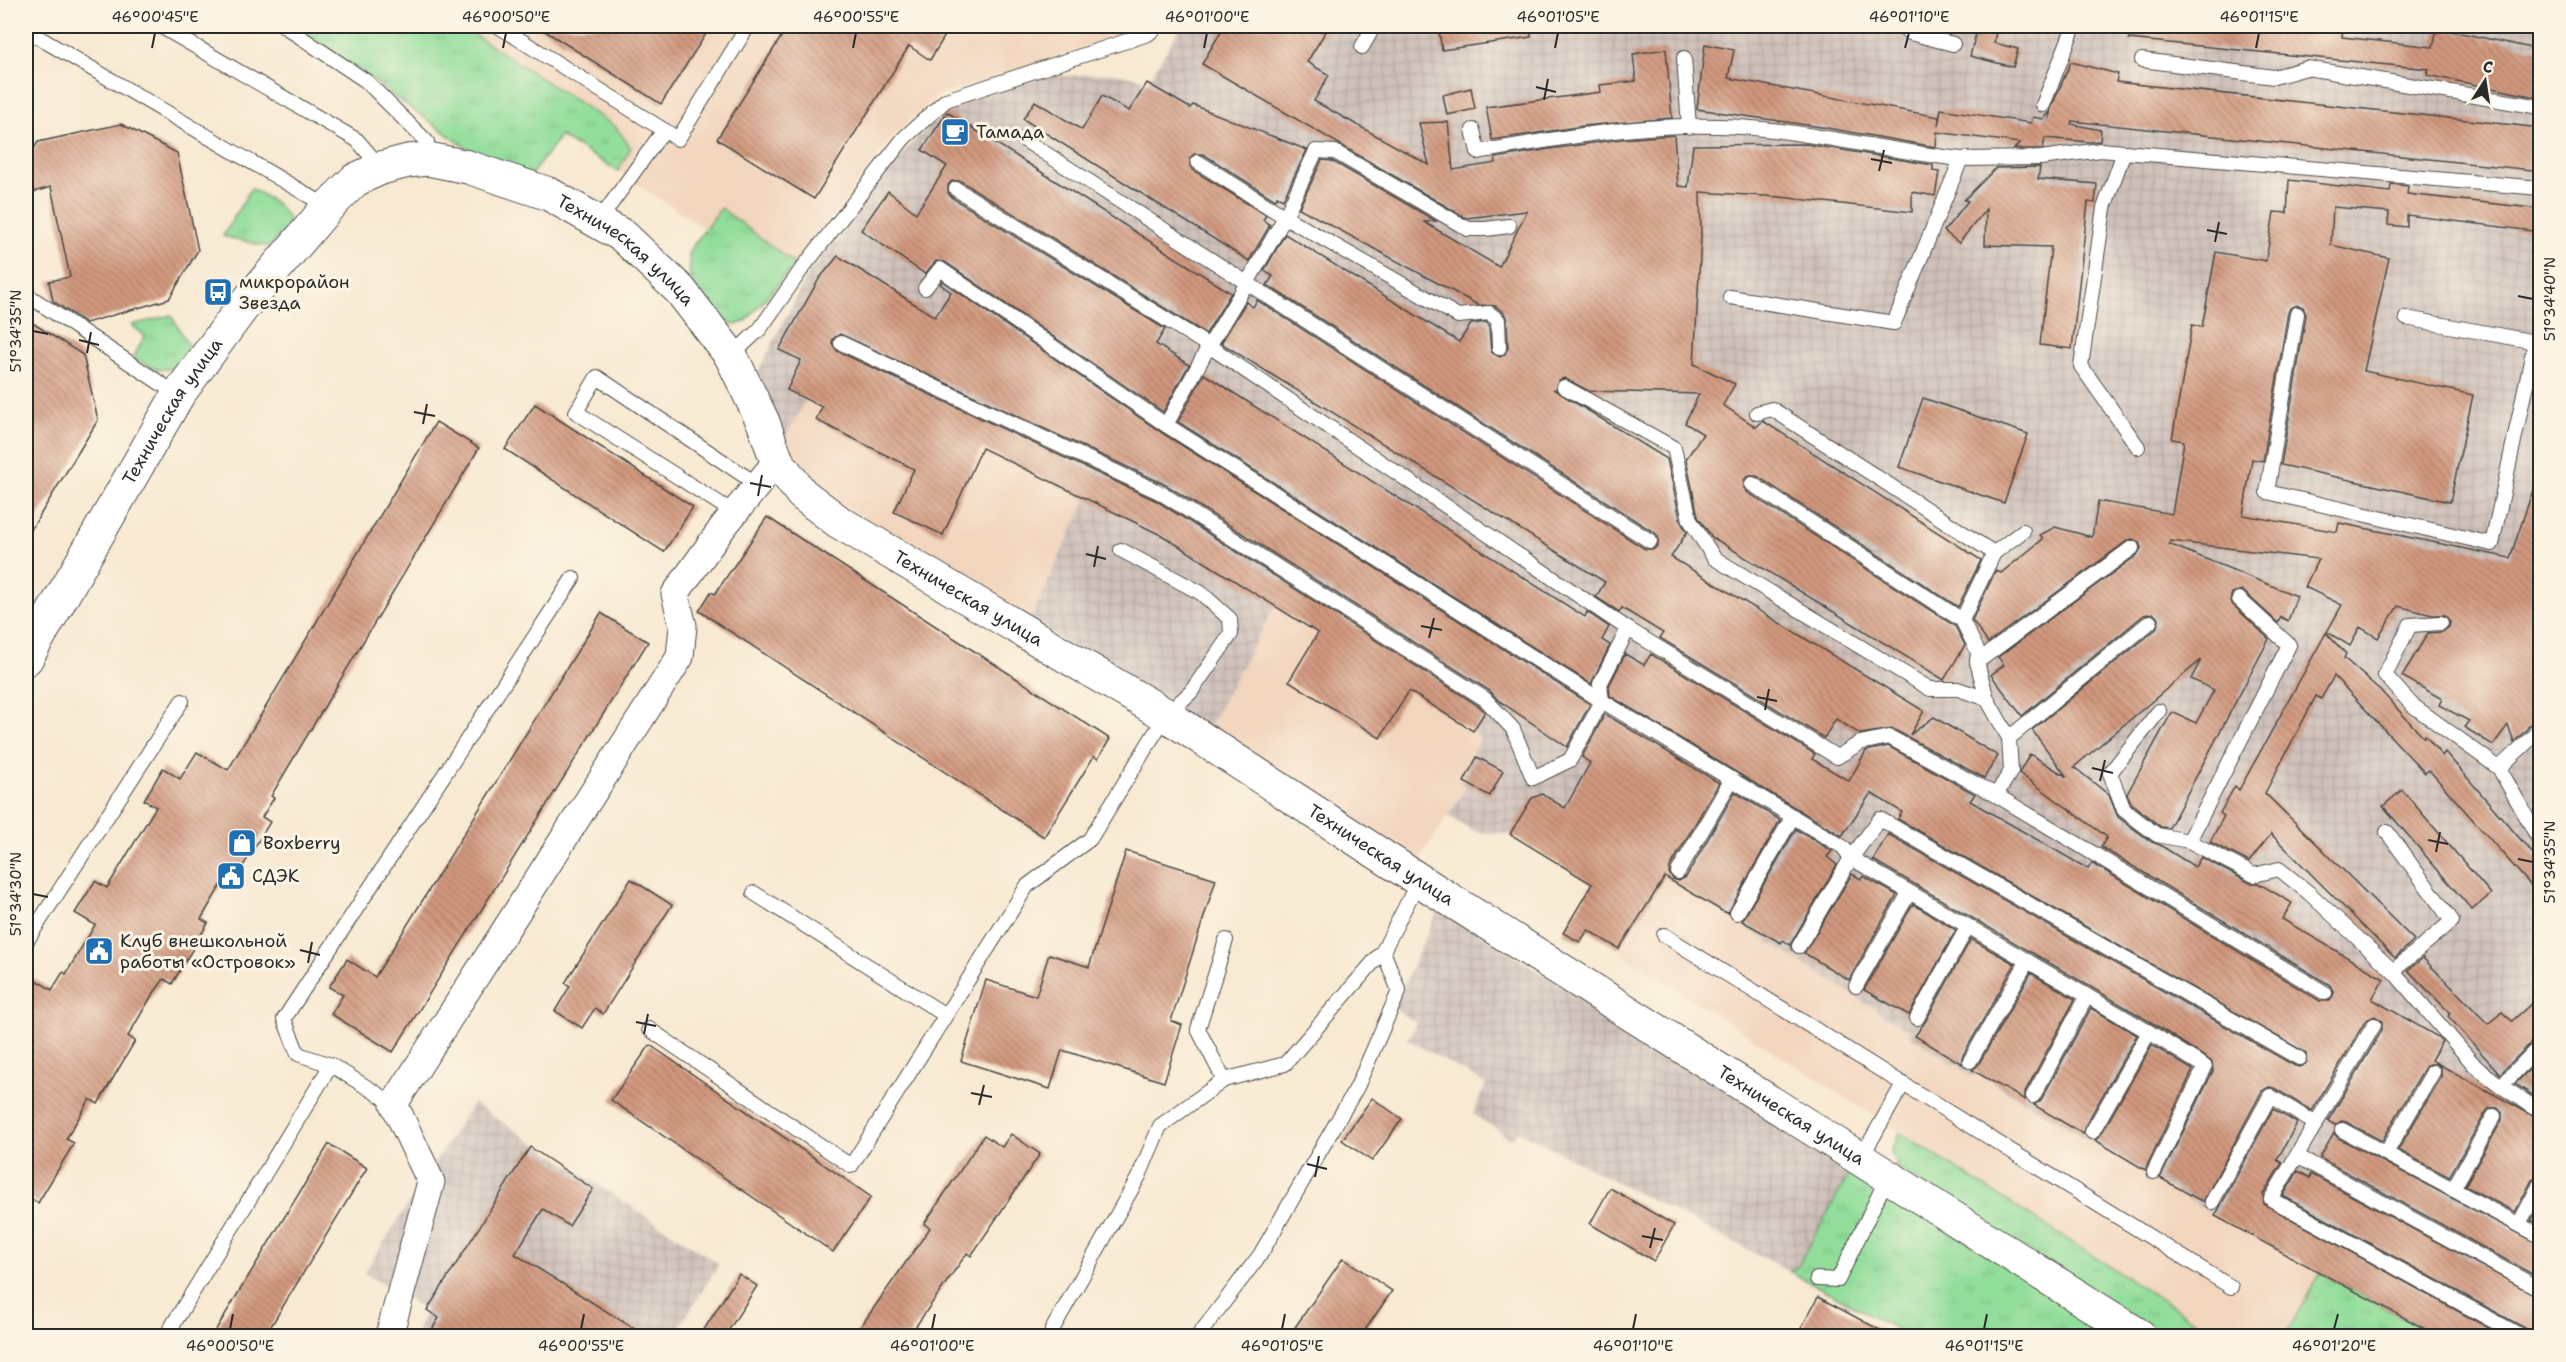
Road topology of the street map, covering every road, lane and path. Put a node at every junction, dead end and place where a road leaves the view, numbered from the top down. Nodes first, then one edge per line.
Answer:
1 (160, 26) edge
2 (284, 26) edge
3 (498, 26) edge
4 (748, 26) edge
5 (1157, 26) edge
6 (1374, 26) edge
7 (1901, 26) edge
8 (2074, 26) edge
9 (26, 30) edge
10 (1953, 44) dead end
11 (1362, 47) dead end
12 (1684, 58) dead end
13 (2142, 60) dead end
14 (2043, 105) dead end
15 (2541, 107) edge
16 (1689, 127) junction
17 (664, 130) junction
18 (1473, 130) dead end
19 (1023, 139) dead end
20 (2124, 152) junction
21 (428, 159) junction
22 (1961, 159) junction
23 (1198, 162) dead end
24 (381, 168) junction
25 (2541, 188) edge
26 (956, 189) dead end
27 (328, 207) junction
28 (1285, 218) junction
29 (598, 222) junction
30 (1509, 226) dead end
31 (1247, 283) junction
32 (925, 288) dead end
33 (26, 294) edge
34 (1730, 297) dead end
35 (2297, 314) dead end
36 (2406, 318) dead end
37 (2538, 339) edge
38 (841, 343) dead end
39 (1209, 346) junction
40 (1498, 348) dead end
41 (731, 356) junction
42 (1564, 387) dead end
43 (178, 395) junction
44 (1757, 413) dead end
45 (1166, 425) junction
46 (2139, 447) dead end
47 (767, 473) junction
48 (1752, 484) dead end
49 (735, 514) junction
50 (2023, 531) dead end
51 (1650, 541) dead end
52 (2132, 548) dead end
53 (1121, 550) dead end
54 (1994, 553) junction
55 (573, 578) dead end
56 (2239, 598) dead end
57 (1962, 620) junction
58 (2150, 622) dead end
59 (2441, 623) dead end
60 (1629, 629) junction
61 (26, 659) edge
62 (1977, 662) junction
63 (1987, 699) junction
64 (182, 701) dead end
65 (1602, 701) junction
66 (2159, 711) dead end
67 (1166, 715) junction
68 (2541, 730) edge
69 (2009, 738) junction
70 (2499, 768) junction
71 (1732, 779) junction
72 (1996, 795) junction
73 (1793, 816) junction
74 (2387, 832) dead end
75 (2189, 841) junction
76 (2541, 841) edge
77 (1851, 858) junction
78 (1678, 872) dead end
79 (1419, 880) junction
80 (754, 893) dead end
81 (1909, 893) junction
82 (1737, 913) dead end
83 (1968, 926) junction
84 (1664, 935) dead end
85 (1226, 940) dead end
86 (26, 942) edge
87 (1799, 946) dead end
88 (1383, 951) junction
89 (2027, 962) junction
90 (2393, 971) junction
91 (1856, 986) dead end
92 (2325, 993) dead end
93 (2087, 996) junction
94 (945, 1015) junction
95 (1917, 1018) dead end
96 (2374, 1025) dead end
97 (649, 1029) dead end
98 (2149, 1032) junction
99 (2541, 1046) edge
100 (2299, 1058) dead end
101 (1970, 1061) dead end
102 (331, 1065) junction
103 (2433, 1072) dead end
104 (1224, 1080) junction
105 (1904, 1084) junction
106 (2500, 1086) junction
107 (2033, 1096) dead end
108 (394, 1104) junction
109 (2541, 1110) edge
110 (2494, 1116) dead end
111 (2316, 1124) junction
112 (2342, 1130) dead end
113 (2092, 1132) dead end
114 (2386, 1154) junction
115 (2297, 1156) junction
116 (1861, 1158) junction
117 (2154, 1172) dead end
118 (1888, 1176) junction
119 (2541, 1184) edge
120 (2453, 1189) junction
121 (2212, 1202) dead end
122 (2519, 1224) junction
123 (2541, 1236) edge
124 (1817, 1279) dead end
125 (2231, 1287) dead end
126 (2541, 1289) edge
127 (166, 1336) edge
128 (389, 1336) edge
129 (1052, 1336) edge
130 (1198, 1336) edge
131 (2140, 1336) edge
132 (2521, 1336) edge

1 - 24 lane
2 - 21 lane
3 - 17 lane
4 - 17 lane
5 - 41 lane
6 - 11 lane
7 - 10 lane
8 - 14 lane
9 - 27 lane
12 - 16 lane
13 - 15 lane
16 - 18 lane
16 - 22 lane
17 - 29 lane
19 - 31 lane
20 - 22 lane
20 - 25 lane
20 - 46 lane
21 - 24 street, Техническая улица
21 - 29 street, Техническая улица
22 - 34 lane
23 - 28 lane
24 - 27 street, Техническая улица
26 - 39 lane
27 - 43 street, Техническая улица
28 - 30 lane
28 - 31 lane
28 - 40 lane
29 - 41 street, Техническая улица
31 - 39 lane
31 - 51 lane
32 - 45 lane
33 - 43 lane
35 - 37 lane
36 - 37 lane
38 - 65 lane
39 - 45 lane
39 - 60 lane
41 - 47 street, Техническая улица
42 - 63 lane
43 - 61 street, Техническая улица
44 - 54 lane
45 - 65 lane
47 - 49 street
47 - 49 lane
47 - 67 street, Техническая улица
48 - 57 lane
49 - 108 street
50 - 54 lane
52 - 62 lane
53 - 67 lane
54 - 57 lane
55 - 102 lane
56 - 75 lane
57 - 62 lane
58 - 69 lane
59 - 70 lane
60 - 65 lane
60 - 72 lane
62 - 63 lane
63 - 69 lane
64 - 86 lane
65 - 71 lane
66 - 75 lane
67 - 79 street, Техническая улица
67 - 94 lane
68 - 70 lane
69 - 72 lane
70 - 76 lane
71 - 73 lane
71 - 78 lane
72 - 92 lane
73 - 77 lane
73 - 82 lane
74 - 90 lane
75 - 90 lane
77 - 81 lane
77 - 87 lane
77 - 100 lane
79 - 88 lane
79 - 116 street, Техническая улица
80 - 94 lane
81 - 83 lane
81 - 91 lane
83 - 89 lane
83 - 95 lane
84 - 105 lane
85 - 104 lane
88 - 104 lane
88 - 130 lane
89 - 93 lane
89 - 101 lane
90 - 106 lane
93 - 98 lane
93 - 107 lane
94 - 97 lane
96 - 111 lane
98 - 113 lane
98 - 117 lane
99 - 106 lane
102 - 108 lane
102 - 127 lane
103 - 114 lane
104 - 129 lane
105 - 116 lane
105 - 125 lane
106 - 109 lane
108 - 128 street
110 - 120 lane
111 - 115 lane
111 - 121 lane
112 - 114 lane
114 - 120 lane
115 - 126 lane
115 - 132 lane
116 - 118 street, Техническая улица
118 - 124 lane
118 - 131 street, Техническая улица
119 - 122 lane
120 - 122 lane
122 - 123 lane

